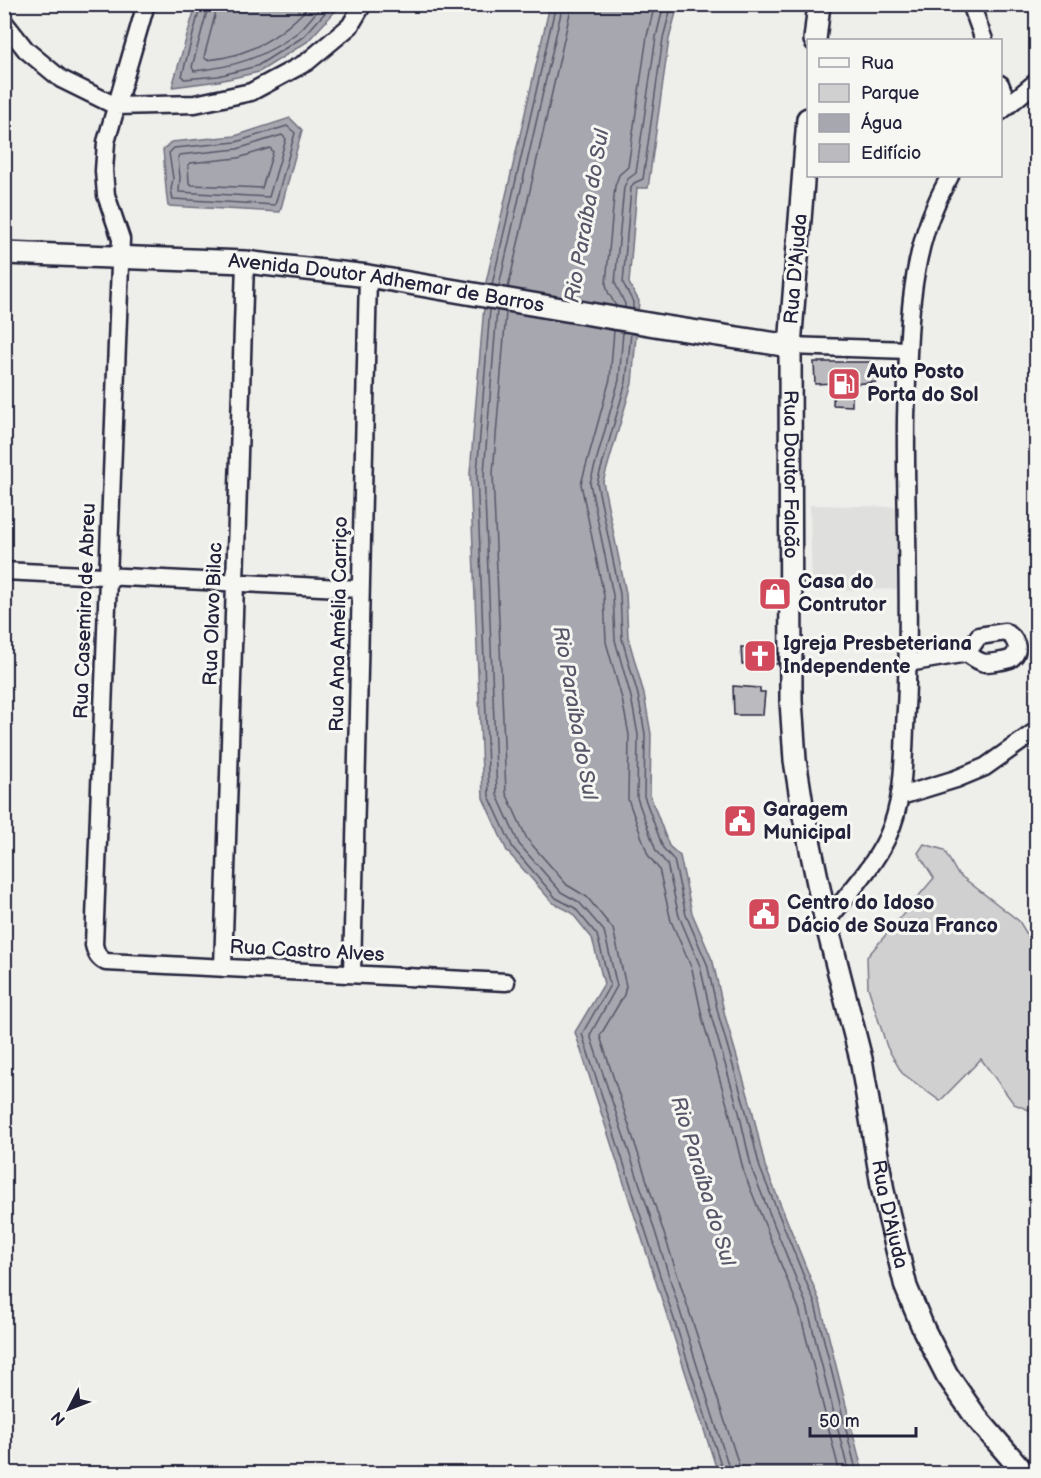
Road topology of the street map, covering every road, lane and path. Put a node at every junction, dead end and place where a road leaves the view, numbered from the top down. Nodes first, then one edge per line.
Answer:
1 (146, 4) edge
2 (363, 4) edge
3 (819, 4) edge
4 (971, 4) edge
5 (4, 22) edge
6 (815, 39) edge
7 (984, 39) edge
8 (1036, 82) edge
9 (116, 106) junction
10 (1004, 108) edge
11 (807, 132) edge
12 (949, 177) edge
13 (4, 253) edge
14 (121, 257) junction
15 (245, 262) junction
16 (369, 276) junction
17 (790, 346) junction
18 (908, 350) junction
19 (4, 571) edge
20 (107, 577) junction
21 (235, 585) junction
22 (360, 590) junction
23 (967, 653) dead end
24 (908, 663) junction
25 (1036, 730) edge
26 (901, 795) junction
27 (826, 922) junction
28 (106, 962) joint
29 (223, 968) junction
30 (352, 973) junction
31 (506, 982) dead end
32 (1025, 1473) edge

1 - 9 street
2 - 9 street
3 - 6 main road
4 - 7 street
5 - 9 street
8 - 10 street
9 - 14 street
11 - 17 main road, Rua D'Ajuda
12 - 18 street
13 - 14 main road, Avenida Doutor Adhemar de Barros
14 - 15 main road, Avenida Doutor Adhemar de Barros
14 - 20 street, Rua Casemiro de Abreu
15 - 16 main road, Avenida Doutor Adhemar de Barros
15 - 21 street, Rua Olavo Bilac
16 - 17 main road, Avenida Doutor Adhemar de Barros
16 - 22 street, Rua Ana Amélia Carriço
17 - 18 street, Avenida Doutor Adhemar de Barros
17 - 27 main road, Rua Doutor Falcão
18 - 24 street
19 - 20 street
20 - 21 street
20 - 28 street, Rua Casemiro de Abreu
21 - 22 street
21 - 29 street, Rua Olavo Bilac
22 - 30 street, Rua Ana Amélia Carriço
23 - 24 street
24 - 26 street
25 - 26 street
26 - 27 street
27 - 32 main road, Rua D'Ajuda
28 - 29 street, Rua Castro Alves
29 - 30 street, Rua Castro Alves
30 - 31 street, Rua Castro Alves

